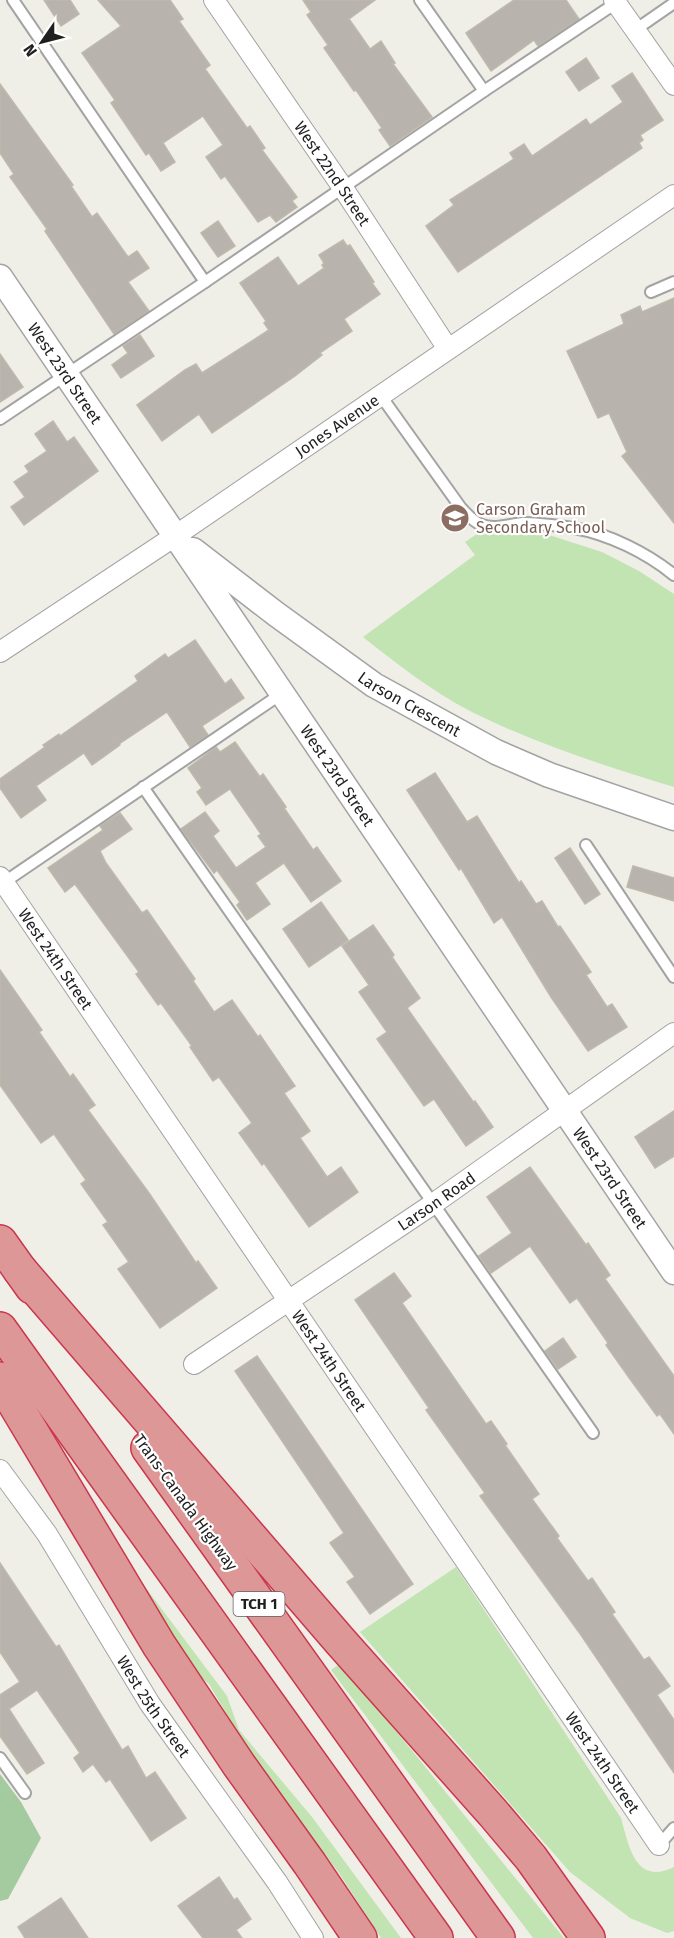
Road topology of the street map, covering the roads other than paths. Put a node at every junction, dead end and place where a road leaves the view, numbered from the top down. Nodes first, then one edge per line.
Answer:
1 (13, 0) edge
2 (214, 0) edge
3 (420, 0) edge
4 (615, 2) edge
5 (674, 3) edge
6 (635, 30) junction
7 (674, 85) edge
8 (483, 91) junction
9 (343, 188) junction
10 (674, 195) edge
11 (0, 277) edge
12 (205, 282) junction
13 (674, 282) edge
14 (651, 292) dead end
15 (448, 349) junction
16 (67, 375) junction
17 (381, 396) junction
18 (0, 419) edge
19 (175, 536) junction
20 (674, 575) edge
21 (0, 652) edge
22 (281, 694) junction
23 (143, 787) junction
24 (674, 818) edge
25 (586, 845) dead end
26 (1, 882) edge
27 (674, 976) edge
28 (674, 1033) edge
29 (563, 1110) junction
30 (433, 1204) junction
31 (0, 1242) edge
32 (20, 1270) junction
33 (674, 1272) edge
34 (288, 1300) junction
35 (0, 1329) edge
36 (194, 1364) dead end
37 (0, 1379) edge
38 (593, 1433) dead end
39 (3, 1481) edge
40 (0, 1758) edge
41 (25, 1793) dead end
42 (674, 1828) edge
43 (659, 1845) joint
44 (559, 1898) junction
45 (313, 1938) edge
46 (360, 1938) edge
47 (436, 1938) edge
48 (498, 1938) edge
49 (588, 1938) edge
50 (609, 1938) edge

1 - 12 lane
2 - 9 street, West 22nd Street
3 - 8 lane
4 - 6 street
4 - 8 lane
5 - 6 lane
6 - 7 street
8 - 9 lane
9 - 12 lane
9 - 15 street, West 22nd Street
10 - 15 street, Jones Avenue
11 - 16 street, West 23rd Street
12 - 16 lane
13 - 14 lane
15 - 17 street, Jones Avenue
16 - 18 lane
16 - 19 street, West 23rd Street
17 - 19 street, Jones Avenue
17 - 20 lane
19 - 21 street, Jones Avenue
19 - 22 street, West 23rd Street
19 - 24 street, Larson Crescent
22 - 23 lane
22 - 29 street, West 23rd Street
23 - 26 lane
23 - 30 lane
25 - 27 lane
26 - 34 street, West 24th Street
28 - 29 street, Larson Road
29 - 30 street, Larson Road
29 - 33 street, West 23rd Street
30 - 34 street, Larson Road
30 - 38 lane
31 - 32 highway, Trans-Canada Highway / TCH 1
32 - 44 highway
32 - 48 highway, Trans-Canada Highway / TCH 1
34 - 36 street, Larson Road
34 - 43 street, West 24th Street
35 - 47 highway, TCH 1
37 - 46 highway
39 - 45 street, West 25th Street
40 - 41 lane
42 - 43 lane
44 - 49 highway
44 - 50 highway

